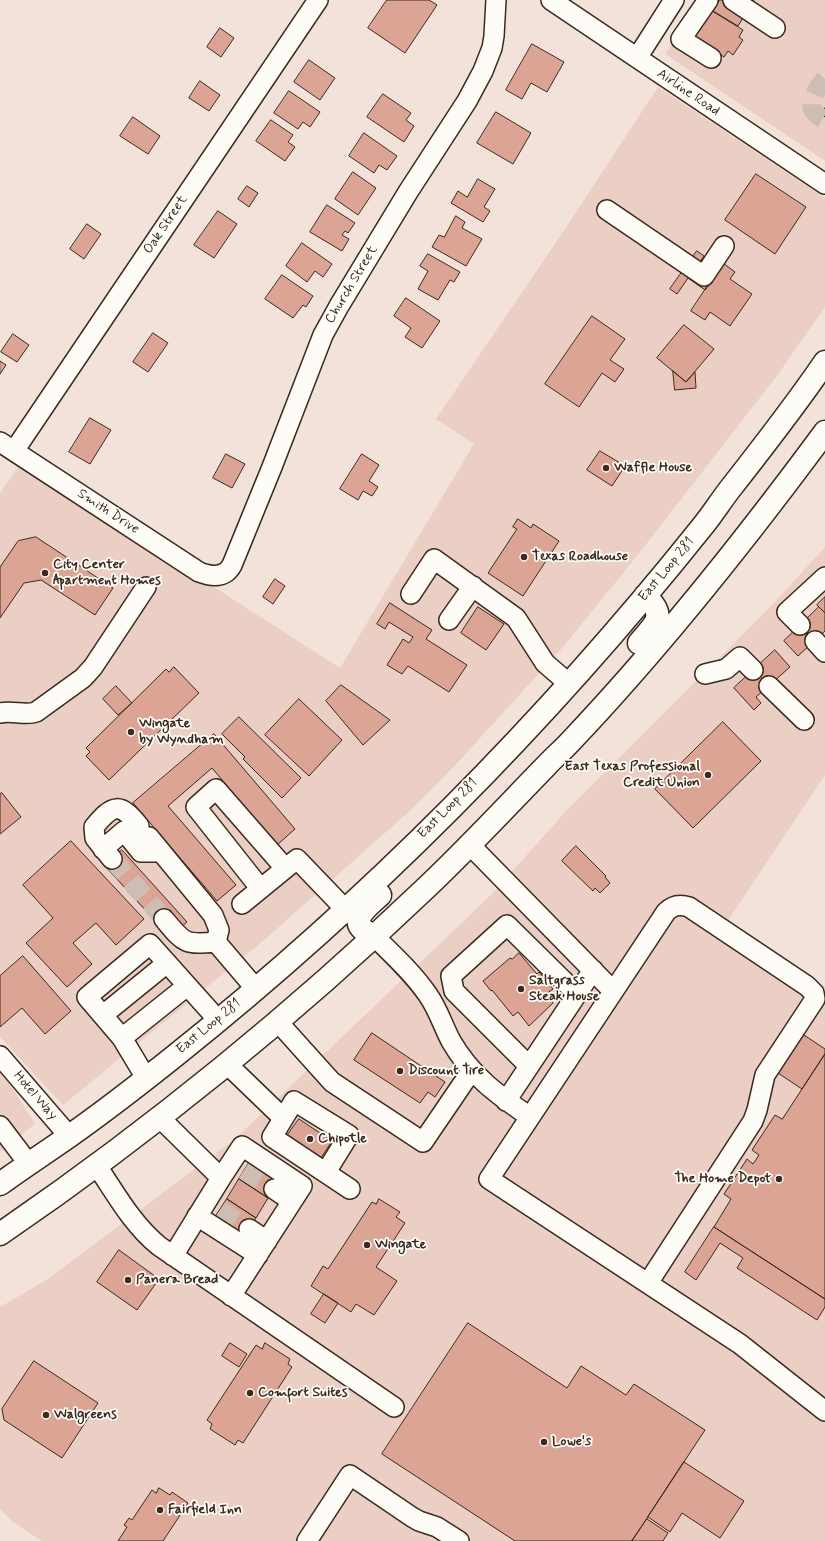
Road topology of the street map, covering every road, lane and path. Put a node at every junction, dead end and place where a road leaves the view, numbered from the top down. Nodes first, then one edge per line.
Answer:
1 (318, 0) edge
2 (496, 0) edge
3 (551, 0) edge
4 (674, 0) edge
5 (708, 0) edge
6 (733, 0) edge
7 (775, 28) dead end
8 (637, 58) junction
9 (711, 58) dead end
10 (825, 184) edge
11 (607, 210) dead end
12 (724, 246) dead end
13 (825, 362) edge
14 (825, 432) edge
15 (7, 446) edge
16 (218, 576) joint
17 (825, 576) edge
18 (473, 586) junction
19 (146, 587) dead end
20 (411, 594) dead end
21 (645, 596) junction
22 (449, 620) dead end
23 (800, 626) dead end
24 (753, 670) dead end
25 (705, 674) dead end
26 (568, 683) junction
27 (769, 686) dead end
28 (0, 713) edge
29 (804, 720) dead end
30 (570, 742) junction
31 (446, 813) junction
32 (470, 845) junction
33 (161, 852) junction
34 (285, 868) junction
35 (260, 888) junction
36 (242, 904) dead end
37 (345, 909) junction
38 (164, 918) tunnel mouth
39 (374, 936) junction
40 (216, 942) junction
41 (167, 963) junction
42 (592, 970) junction
43 (187, 986) junction
44 (256, 989) junction
45 (613, 991) junction
46 (577, 994) junction
47 (103, 1015) junction
48 (218, 1020) junction
49 (278, 1022) junction
50 (122, 1038) junction
51 (0, 1056) edge
52 (227, 1064) junction
53 (529, 1066) junction
54 (472, 1070) junction
55 (146, 1078) junction
56 (506, 1101) junction
57 (530, 1117) junction
58 (160, 1118) junction
59 (284, 1118) junction
60 (0, 1126) edge
61 (69, 1136) junction
62 (28, 1163) junction
63 (97, 1166) junction
64 (326, 1172) junction
65 (221, 1178) junction
66 (0, 1184) edge
67 (274, 1189) tunnel mouth
68 (350, 1189) dead end
69 (292, 1201) junction
70 (208, 1209) junction
71 (249, 1229) tunnel mouth
72 (0, 1234) edge
73 (262, 1248) junction
74 (173, 1256) junction
75 (648, 1283) junction
76 (231, 1296) junction
77 (394, 1407) dead end
78 (825, 1411) edge
79 (307, 1541) edge
80 (459, 1541) edge

1 - 15 street, Oak Street
2 - 16 street, Church Street
3 - 8 street, Airline Road
4 - 8 street
5 - 9 street
6 - 7 street
8 - 10 street, Airline Road
11 - 12 street
13 - 21 highway, East Loop 281
14 - 30 highway
15 - 16 street, Smith Drive
17 - 23 street
18 - 20 street
18 - 22 street
18 - 26 street
19 - 28 street
21 - 26 highway, East Loop 281
21 - 30 highway
24 - 25 street
26 - 31 highway, East Loop 281
27 - 29 street
30 - 32 highway
31 - 37 highway, East Loop 281
31 - 39 highway
32 - 39 highway
32 - 42 street
33 - 33 street
33 - 40 street
34 - 35 street
34 - 35 street
34 - 37 street
35 - 36 street
37 - 44 highway, East Loop 281
38 - 40 street
39 - 49 highway
39 - 54 street
40 - 44 street
41 - 43 street
41 - 47 street
41 - 47 street
42 - 45 street
42 - 46 street
43 - 48 street
43 - 50 street
44 - 48 highway, East Loop 281
45 - 57 street
45 - 75 street
46 - 53 street
46 - 53 street
47 - 50 street
48 - 55 highway, East Loop 281
49 - 52 highway
49 - 54 street
50 - 55 street
51 - 61 street, Hotel Way
52 - 58 highway
52 - 59 street
53 - 56 street
54 - 56 street
55 - 61 highway, East Loop 281
56 - 57 street
57 - 75 street
58 - 63 highway
58 - 65 street
59 - 64 street
59 - 64 street
60 - 62 street
61 - 62 highway, East Loop 281
62 - 66 highway, East Loop 281
63 - 72 highway
63 - 74 street
64 - 68 street
65 - 69 street
65 - 70 street
67 - 69 street
69 - 73 street
70 - 73 street
70 - 74 street
71 - 73 street
73 - 76 street
74 - 76 street
75 - 78 street
76 - 77 street
79 - 80 street

